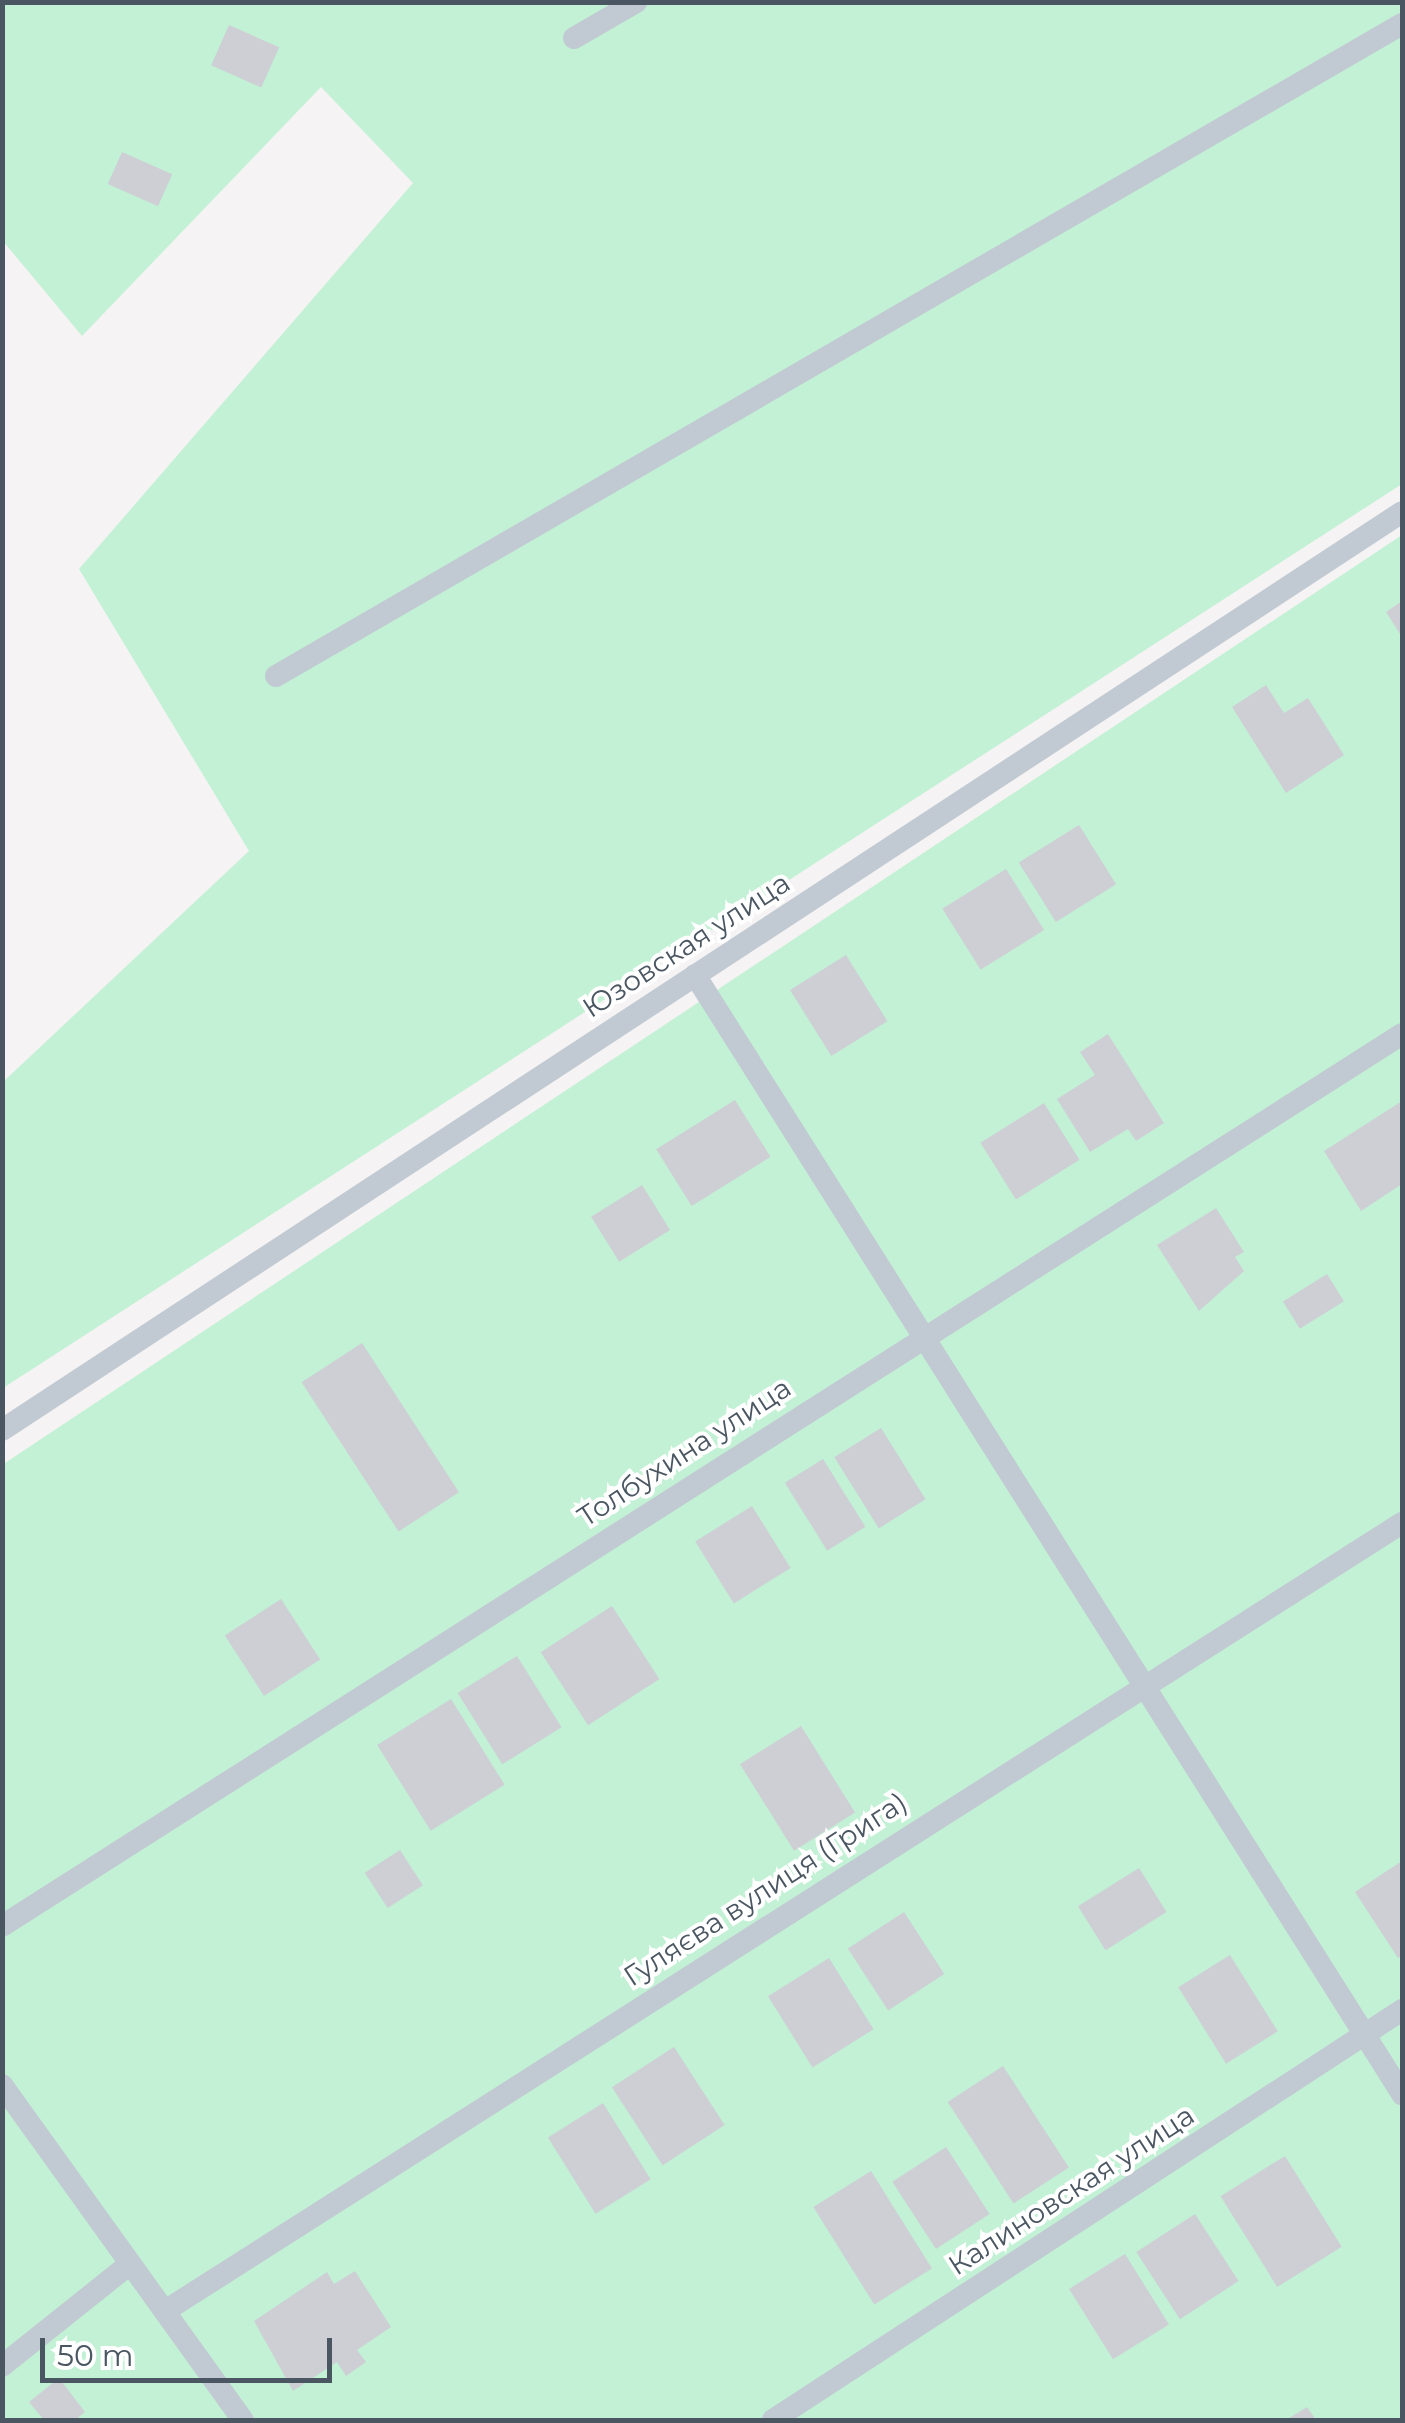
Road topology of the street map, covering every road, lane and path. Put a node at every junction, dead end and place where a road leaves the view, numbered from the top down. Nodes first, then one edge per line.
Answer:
1 (636, 2) edge
2 (1402, 24) edge
3 (574, 38) dead end
4 (1402, 512) edge
5 (276, 676) dead end
6 (695, 975) junction
7 (1402, 1034) edge
8 (923, 1334) junction
9 (2, 1430) edge
10 (1402, 1523) edge
11 (1144, 1681) junction
12 (2, 1926) edge
13 (1402, 2010) edge
14 (1363, 2035) junction
15 (2, 2085) edge
16 (1402, 2094) edge
17 (130, 2264) junction
18 (165, 2311) junction
19 (2, 2366) edge
20 (243, 2420) edge
21 (773, 2420) edge

1 - 3 lane
2 - 5 lane
4 - 6 lane, Юзовская улица
6 - 8 lane
6 - 9 lane, Юзовская улица
7 - 8 lane, Толбухина улица
8 - 11 lane
8 - 12 lane, Толбухина улица
10 - 11 lane, Гуляєва вулиця (Грига)
11 - 14 lane
11 - 18 lane, Гуляєва вулиця (Грига)
13 - 14 lane, Калиновская улица
14 - 16 lane
14 - 21 lane, Калиновская улица
15 - 17 lane
17 - 18 lane
17 - 19 lane
18 - 20 lane

